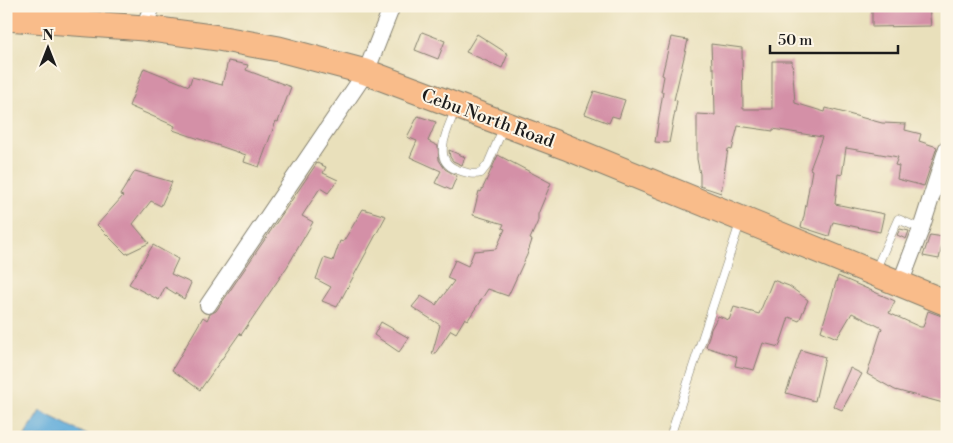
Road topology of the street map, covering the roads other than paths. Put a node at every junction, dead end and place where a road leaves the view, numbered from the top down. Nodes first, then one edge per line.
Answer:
1 (392, 6) edge
2 (148, 17) edge
3 (6, 18) edge
4 (366, 72) junction
5 (456, 106) junction
6 (505, 124) junction
7 (947, 148) edge
8 (742, 219) junction
9 (921, 229) junction
10 (874, 273) junction
11 (900, 284) junction
12 (935, 290) edge
13 (947, 303) edge
14 (208, 306) dead end
15 (670, 437) edge

1 - 4 street
2 - 3 main road, Cebu North Road
2 - 4 main road, Cebu North Road
4 - 5 main road, Cebu North Road
4 - 14 street
5 - 6 main road, Cebu North Road
5 - 6 lane
6 - 8 main road, Cebu North Road
7 - 9 street
8 - 10 main road, Cebu North Road
8 - 15 lane
9 - 10 lane
9 - 11 street
10 - 11 main road, Cebu North Road
11 - 12 main road, Cebu North Road
12 - 13 main road, Cebu North Road

